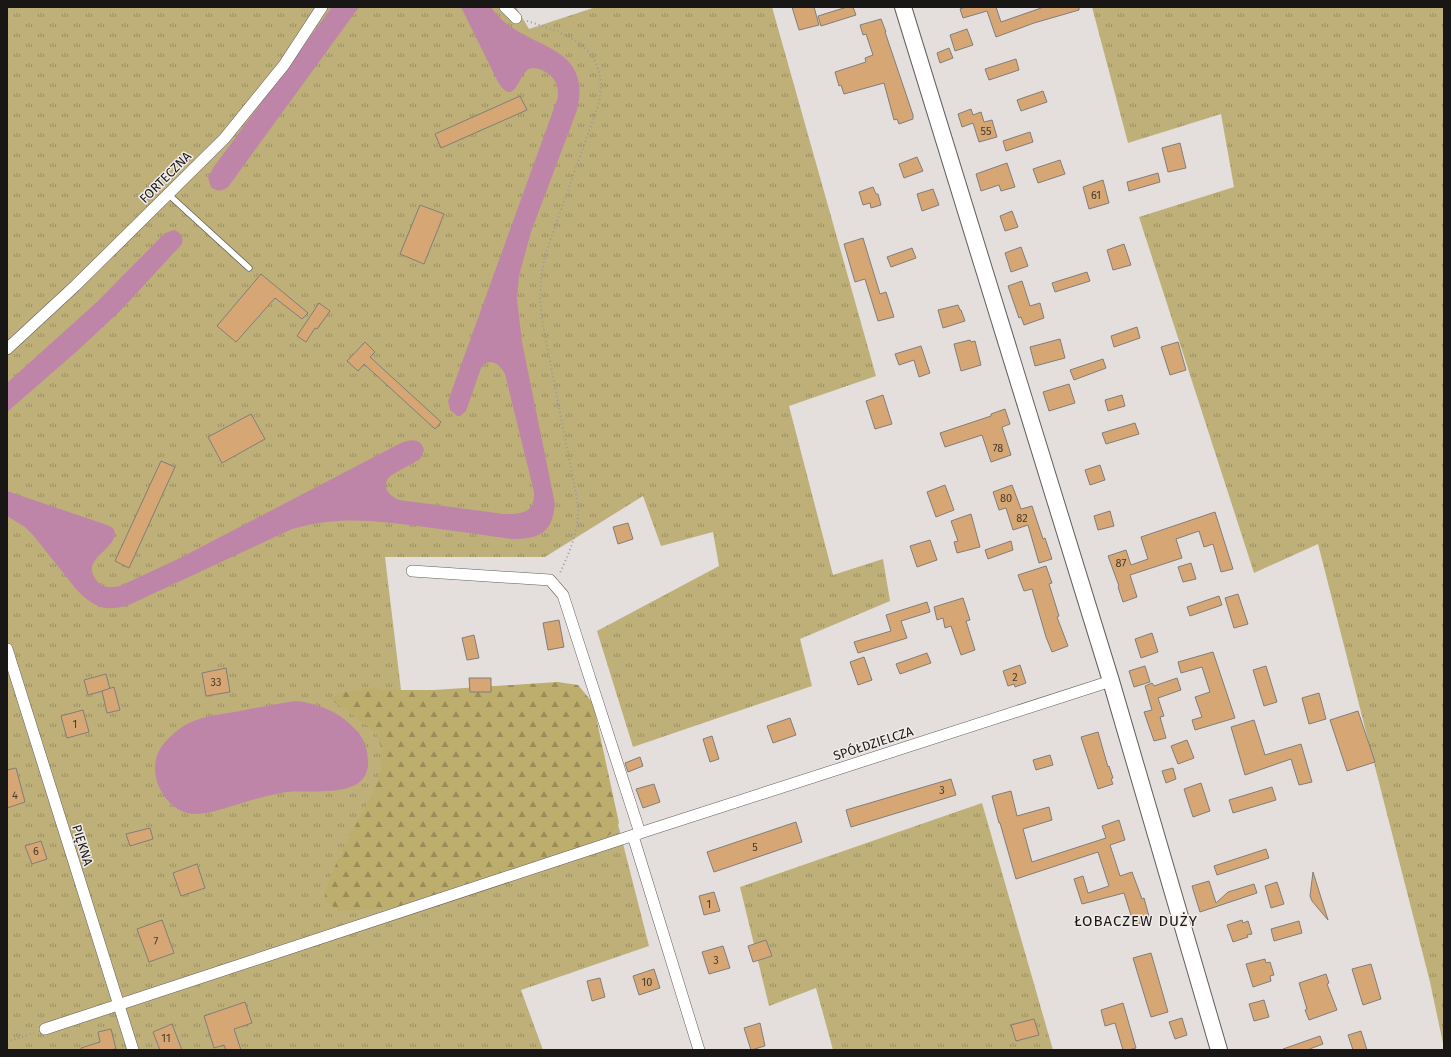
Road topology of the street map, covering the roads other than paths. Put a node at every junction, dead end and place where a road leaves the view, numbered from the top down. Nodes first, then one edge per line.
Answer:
1 (322, 7) edge
2 (505, 7) edge
3 (903, 7) edge
4 (516, 18) road end
5 (168, 194) junction
6 (249, 268) dead end
7 (7, 349) edge
8 (412, 571) dead end
9 (7, 649) edge
10 (1111, 681) junction
11 (639, 833) junction
12 (118, 1005) junction
13 (45, 1029) road end
14 (133, 1050) edge
15 (699, 1050) edge
16 (1219, 1050) edge

1 - 5 street, FORTECZNA
2 - 4 street
3 - 10 main road
5 - 6 lane
5 - 7 street, FORTECZNA
8 - 11 street
9 - 12 street, PIĘKNA
10 - 11 street, SPÓŁDZIELCZA
10 - 16 main road
11 - 12 street, SPÓŁDZIELCZA
11 - 15 street
12 - 13 street, SPÓŁDZIELCZA
12 - 14 street, PIĘKNA

